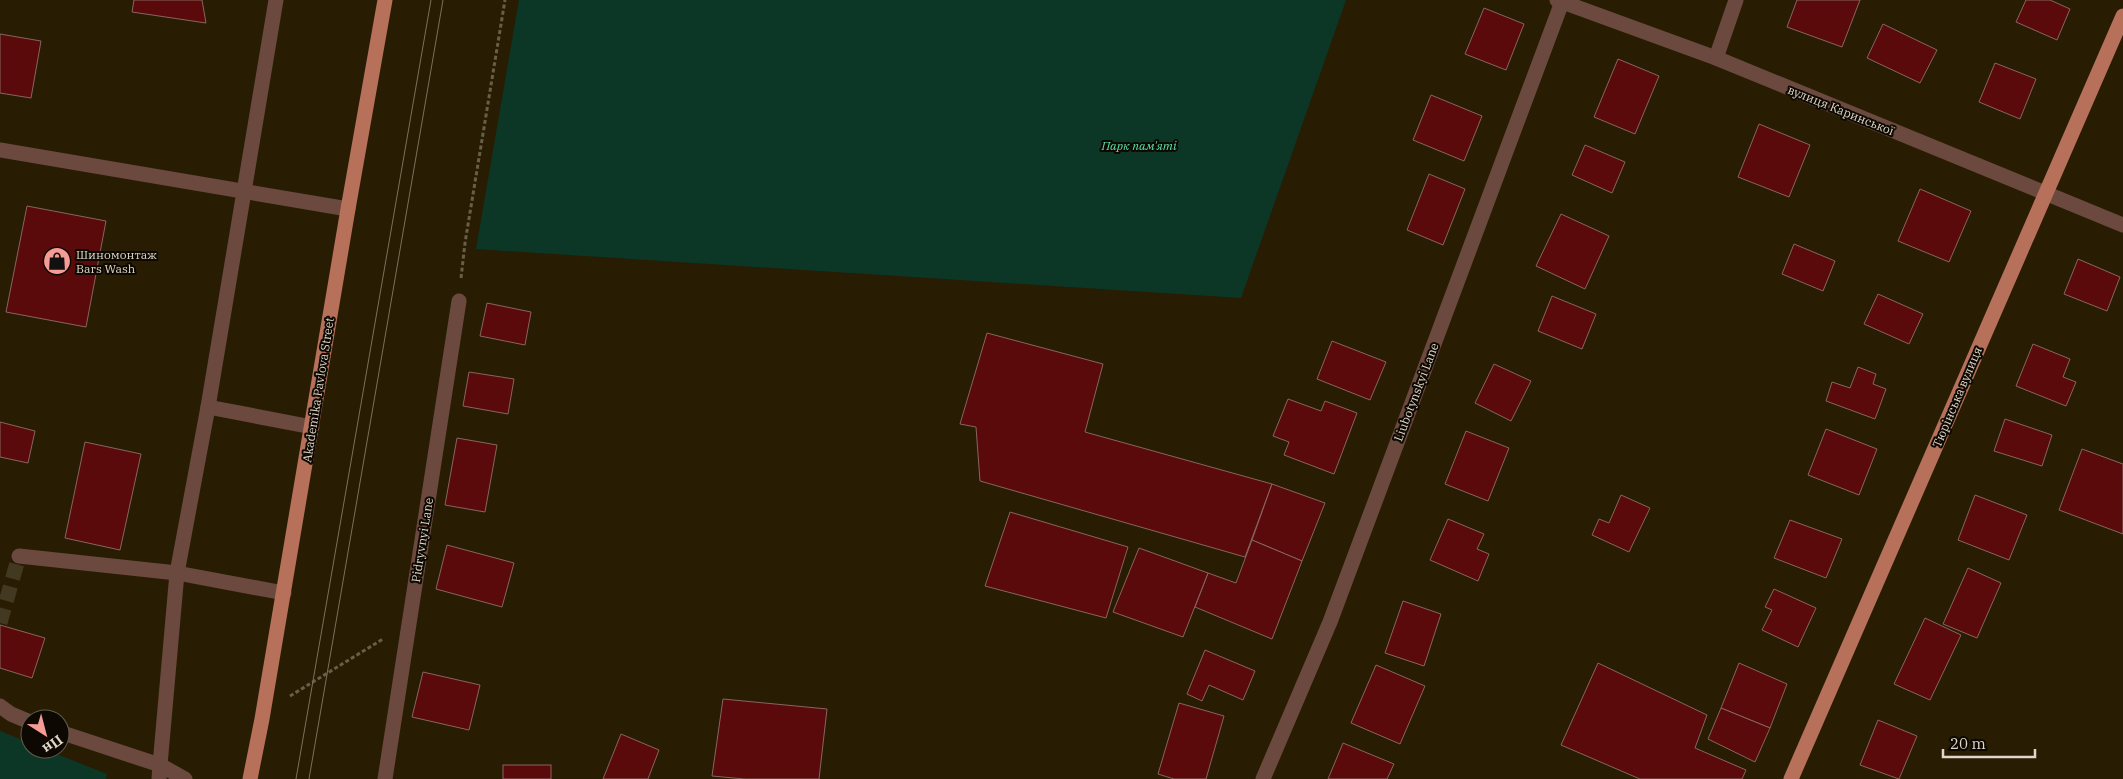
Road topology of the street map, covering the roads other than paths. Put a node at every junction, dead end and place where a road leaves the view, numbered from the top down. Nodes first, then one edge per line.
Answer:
1 (276, 0) edge
2 (385, 0) edge
3 (1736, 0) edge
4 (1559, 1) edge
5 (2123, 16) edge
6 (1716, 58) junction
7 (0, 150) edge
8 (243, 192) junction
9 (2044, 194) junction
10 (348, 209) junction
11 (2123, 225) edge
12 (458, 301) road end
13 (208, 407) junction
14 (312, 428) junction
15 (19, 556) dead end
16 (177, 573) junction
17 (284, 593) junction
18 (0, 706) edge
19 (20, 718) edge
20 (70, 736) edge
21 (159, 772) edge
22 (185, 779) edge
23 (250, 779) edge
24 (385, 779) edge
25 (1263, 779) edge
26 (1791, 779) edge

1 - 8 street
2 - 10 main road, Akademika Pavlova Street
3 - 6 street
4 - 6 street, вулиця Каринської
4 - 25 street, Liubotynskyi Lane
5 - 9 main road, Тюрінська вулиця
6 - 9 street, вулиця Каринської
7 - 8 street
8 - 10 street
8 - 13 street
9 - 11 street, вулиця Каринської
9 - 26 main road, Тюрінська вулиця
10 - 14 main road, Akademika Pavlova Street
12 - 24 street, Pidryvnyi Lane
13 - 14 street
13 - 16 street
14 - 17 main road, Akademika Pavlova Street
15 - 16 street
16 - 17 street
16 - 21 street
17 - 23 main road, Akademika Pavlova Street
18 - 19 street
20 - 21 street
21 - 22 street

